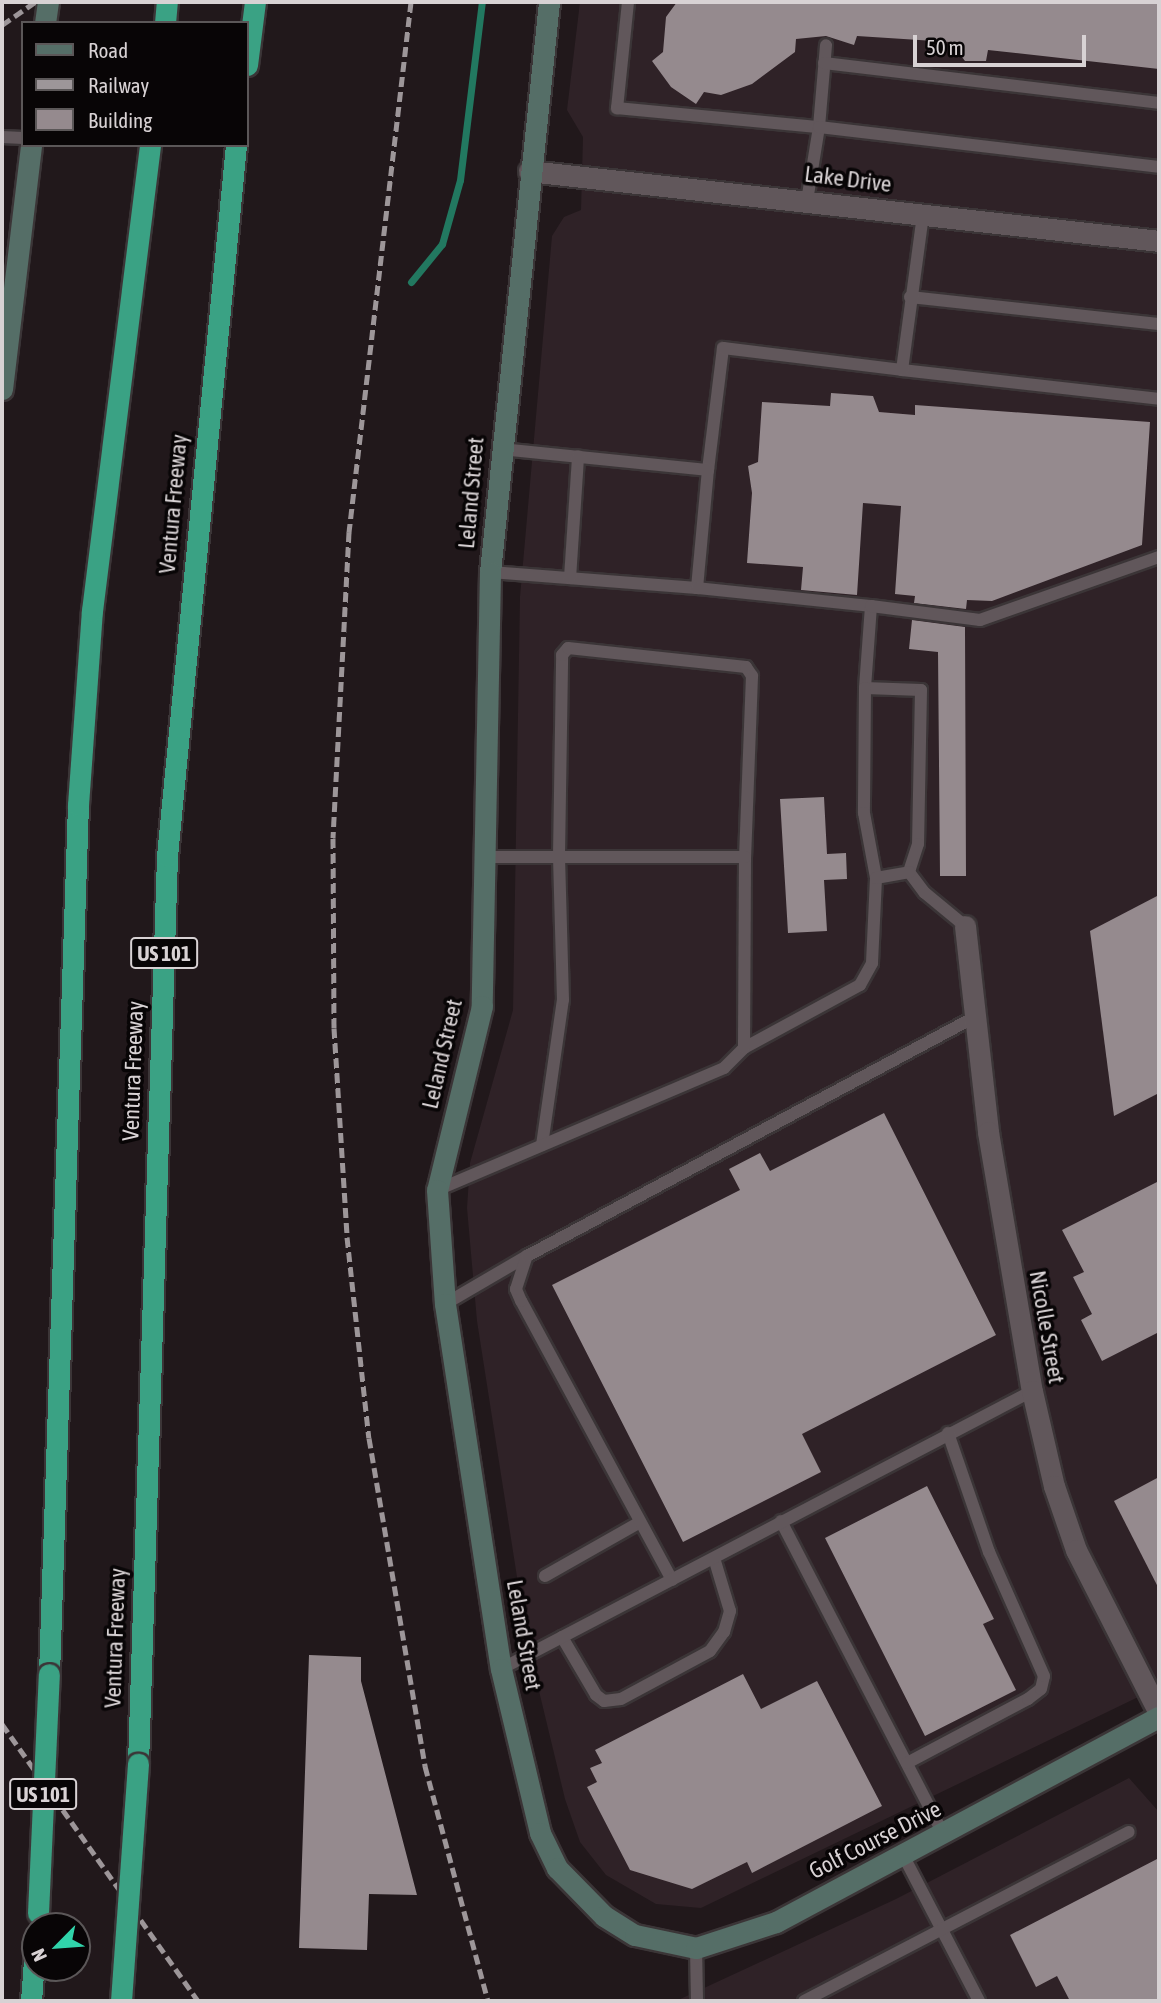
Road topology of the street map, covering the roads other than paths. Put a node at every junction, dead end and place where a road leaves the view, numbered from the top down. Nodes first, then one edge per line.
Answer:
1 (48, 2) edge
2 (167, 2) edge
3 (255, 2) edge
4 (549, 2) edge
5 (628, 2) edge
6 (45, 21) edge
7 (164, 21) edge
8 (826, 45) dead end
9 (248, 57) edge
10 (824, 63) junction
11 (1159, 103) edge
12 (819, 127) junction
13 (2, 137) edge
14 (21, 138) edge
15 (31, 147) edge
16 (149, 147) edge
17 (236, 147) edge
18 (1159, 167) edge
19 (529, 171) junction
20 (807, 201) junction
21 (923, 215) junction
22 (1159, 241) edge
23 (910, 297) junction
24 (1159, 324) edge
25 (902, 370) junction
26 (2, 389) edge
27 (1159, 399) edge
28 (502, 449) junction
29 (579, 456) junction
30 (708, 470) junction
31 (1159, 557) edge
32 (490, 572) junction
33 (570, 578) junction
34 (697, 588) junction
35 (871, 606) junction
36 (865, 688) junction
37 (485, 856) junction
38 (559, 856) junction
39 (745, 857) junction
40 (909, 872) junction
41 (876, 878) junction
42 (965, 926) joint
43 (971, 1019) junction
44 (744, 1048) junction
45 (542, 1145) junction
46 (437, 1190) junction
47 (527, 1256) junction
48 (446, 1304) junction
49 (1032, 1391) junction
50 (948, 1433) junction
51 (781, 1521) junction
52 (640, 1522) junction
53 (714, 1558) junction
54 (545, 1576) dead end
55 (672, 1580) junction
56 (562, 1637) junction
57 (501, 1669) junction
58 (1159, 1715) edge
59 (907, 1763) junction
60 (1129, 1832) dead end
61 (944, 1835) junction
62 (902, 1853) junction
63 (37, 1912) edge
64 (942, 1930) junction
65 (696, 1948) junction
66 (32, 1982) edge
67 (31, 2001) edge
68 (121, 2001) edge
69 (697, 2001) edge
70 (804, 2001) edge
71 (979, 2001) edge

1 - 6 street
2 - 7 highway
3 - 9 highway
4 - 19 street, Leland Street
5 - 12 lane
8 - 10 lane
10 - 11 lane
10 - 12 lane
12 - 18 lane
12 - 20 lane
13 - 14 lane
15 - 26 street
16 - 63 highway, US 101, bridge
17 - 68 highway, Ventura Freeway / US 101, bridge
19 - 20 street, Lake Drive
19 - 28 street, Leland Street
20 - 21 street, Lake Drive
21 - 22 street, Lake Drive
21 - 23 lane
23 - 24 lane
23 - 25 lane
25 - 27 lane
25 - 30 lane
28 - 29 lane
28 - 32 street, Leland Street
29 - 30 lane
29 - 33 lane
30 - 34 lane
31 - 35 lane
32 - 33 lane
32 - 37 street, Leland Street
33 - 34 lane
34 - 35 lane
35 - 36 lane
36 - 40 lane
36 - 41 lane
37 - 38 lane
37 - 46 street, Leland Street
38 - 39 lane
38 - 39 lane
38 - 45 lane
39 - 44 lane
40 - 41 lane
40 - 42 lane
41 - 44 lane
42 - 43 street, Nicolle Street
43 - 47 lane
43 - 49 street, Nicolle Street
44 - 45 lane
45 - 46 lane
46 - 48 street, Leland Street
47 - 48 lane
47 - 52 lane
48 - 57 street, Leland Street
49 - 50 lane
49 - 58 street, Nicolle Street
50 - 51 lane
50 - 59 lane
51 - 53 lane
51 - 59 lane
52 - 54 lane
52 - 55 lane
53 - 55 lane
53 - 56 lane
55 - 56 lane
56 - 57 lane
57 - 65 street, Leland Street
58 - 61 street, Golf Course Drive
59 - 61 lane
60 - 64 lane
61 - 62 street, Golf Course Drive
62 - 64 lane
62 - 65 street, Golf Course Drive
64 - 70 lane
64 - 71 lane
65 - 69 lane
66 - 67 highway

